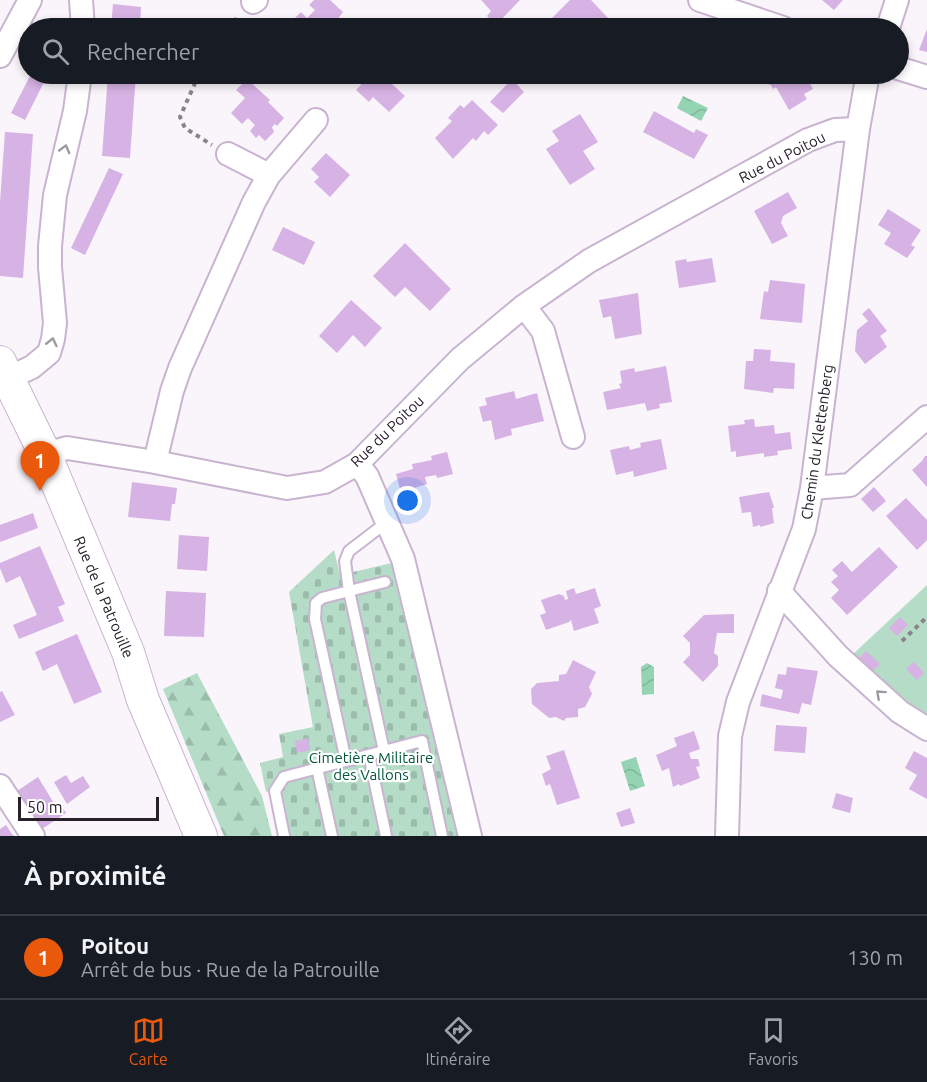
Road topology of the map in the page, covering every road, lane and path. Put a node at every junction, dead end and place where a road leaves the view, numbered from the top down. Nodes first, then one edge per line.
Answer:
1 (30, 0) edge
2 (81, 0) edge
3 (700, 0) edge
4 (897, 0) edge
5 (20, 18) edge
6 (82, 18) edge
7 (753, 18) edge
8 (891, 18) edge
9 (18, 22) edge
10 (0, 56) edge
11 (909, 72) edge
12 (927, 78) edge
13 (79, 84) edge
14 (195, 84) edge
15 (866, 84) edge
16 (316, 120) dead end
17 (858, 129) junction
18 (228, 154) joint
19 (269, 176) junction
20 (524, 306) junction
21 (4, 370) edge
22 (927, 417) edge
23 (573, 437) dead end
24 (45, 454) junction
25 (155, 462) junction
26 (357, 464) junction
27 (812, 488) junction
28 (387, 522) junction
29 (385, 582) dead end
30 (349, 591) junction
31 (779, 591) junction
32 (927, 617) edge
33 (902, 641) dead end
34 (927, 729) edge
35 (384, 751) junction
36 (369, 755) junction
37 (346, 760) junction
38 (317, 768) junction
39 (0, 786) edge
40 (33, 836) edge
41 (201, 836) edge
42 (284, 836) edge
43 (332, 836) edge
44 (386, 836) edge
45 (442, 836) edge
46 (470, 836) edge
47 (727, 836) edge

1 - 5 street
2 - 6 street
3 - 7 street
4 - 8 street
9 - 10 street
11 - 12 street
21 -> 13 street
14 - 18 path
15 - 17 street, Chemin du Klettenberg
16 - 19 street
17 - 20 street, Rue du Poitou
17 - 27 street, Chemin du Klettenberg
18 - 19 street
19 - 25 street
20 - 23 street
20 - 26 street, Rue du Poitou
21 - 24 street, Rue de la Patrouille
22 - 27 street
24 - 25 street, Rue du Poitou
24 - 41 street, Rue de la Patrouille
25 - 26 street, Rue du Poitou
26 - 28 street
27 - 31 street, Chemin du Klettenberg
28 - 30 lane
28 - 46 street
29 - 30 lane
30 - 35 lane
30 - 37 lane
34 -> 31 street
31 - 47 street, Chemin du Klettenberg
32 - 33 path
35 - 36 lane
35 - 45 lane
36 - 37 lane
36 - 44 lane
37 - 38 lane
38 - 42 lane
38 - 43 lane
39 - 40 street

